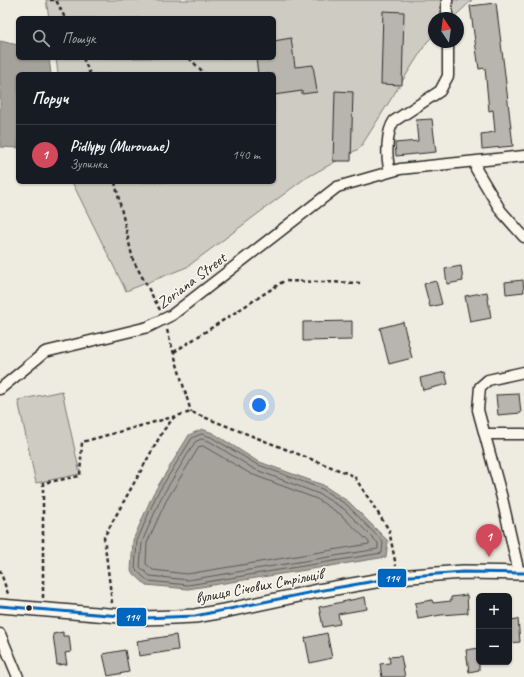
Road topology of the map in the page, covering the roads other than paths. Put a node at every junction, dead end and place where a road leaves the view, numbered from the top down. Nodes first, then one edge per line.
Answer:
1 (447, 0) edge
2 (447, 12) edge
3 (448, 48) edge
4 (524, 156) edge
5 (477, 162) junction
6 (390, 171) junction
7 (524, 237) edge
8 (524, 372) edge
9 (0, 389) edge
10 (485, 434) junction
11 (524, 434) edge
12 (522, 573) edge
13 (4, 600) edge
14 (0, 634) edge
15 (18, 677) edge

1 - 2 street
3 - 6 street
4 - 5 street, Zoriana Street
5 - 6 street, Zoriana Street
5 - 7 street
6 - 9 street, Zoriana Street
8 - 10 street
10 - 11 street
10 - 12 street
12 - 13 street, вулиця Січових Стрільців
14 - 15 street

